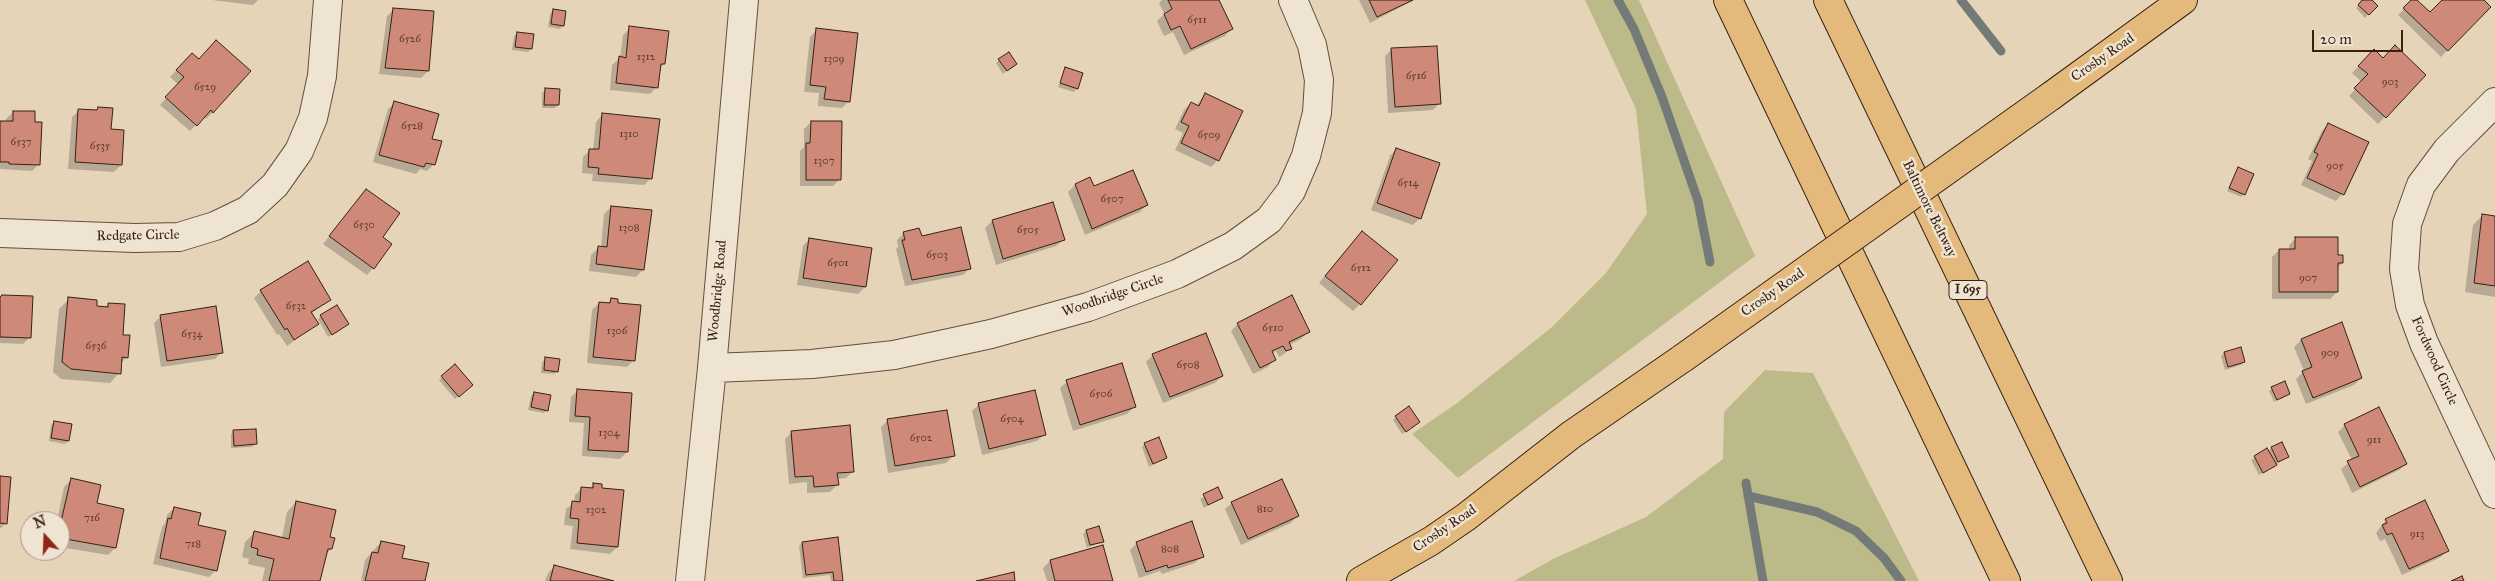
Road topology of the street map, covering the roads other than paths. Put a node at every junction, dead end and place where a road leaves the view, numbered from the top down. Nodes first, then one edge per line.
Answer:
1 (328, 0) edge
2 (744, 0) edge
3 (1293, 0) edge
4 (1728, 0) edge
5 (1828, 0) edge
6 (2183, 0) edge
7 (2495, 102) edge
8 (0, 234) edge
9 (712, 368) junction
10 (2495, 494) edge
11 (690, 581) edge
12 (1361, 581) edge
13 (2006, 581) edge
14 (2108, 581) edge

1 - 8 street, Redgate Circle
2 - 9 street, Woodbridge Road
3 - 9 street, Woodbridge Circle
4 - 13 main road
5 - 14 main road, Baltimore Beltway / I 695
6 - 12 main road, Crosby Road, bridge
7 - 10 street, Fordwood Circle
9 - 11 street, Woodbridge Road

